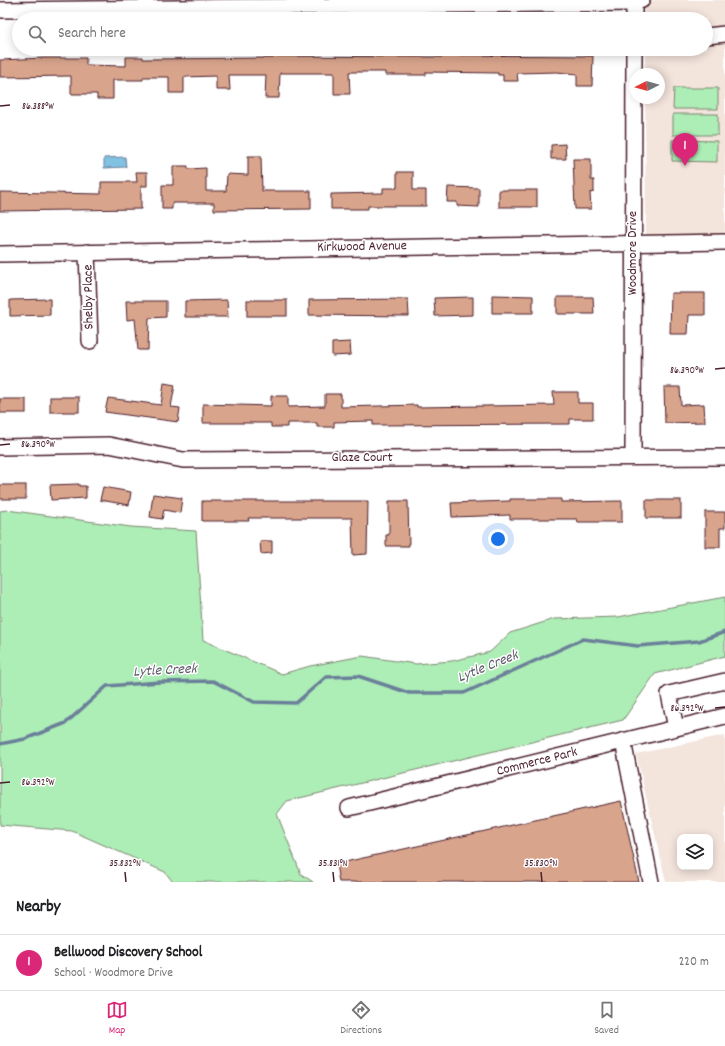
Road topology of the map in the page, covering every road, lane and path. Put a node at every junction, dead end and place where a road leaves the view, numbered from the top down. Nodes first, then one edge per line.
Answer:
1 (637, 1) edge
2 (0, 10) edge
3 (635, 12) edge
4 (725, 34) edge
5 (713, 35) edge
6 (634, 56) edge
7 (725, 242) edge
8 (632, 243) junction
9 (88, 252) junction
10 (0, 254) edge
11 (90, 342) dead end
12 (0, 447) edge
13 (633, 457) junction
14 (725, 457) edge
15 (725, 681) edge
16 (725, 716) edge
17 (676, 728) junction
18 (623, 741) junction
19 (349, 808) dead end
20 (651, 882) edge

1 - 2 street
1 - 3 street
4 - 5 street
6 - 8 street, Woodmore Drive
7 - 8 street, Kirkwood Avenue
8 - 9 street, Kirkwood Avenue
8 - 13 street, Woodmore Drive
9 - 10 street, Kirkwood Avenue
9 - 11 street, Shelby Place
12 - 13 street, Glaze Court
13 - 14 street, Glaze Court
15 - 17 street
16 - 17 street, Commerce Park
17 - 18 street, Commerce Park
18 - 19 street, Commerce Park
18 - 20 street

